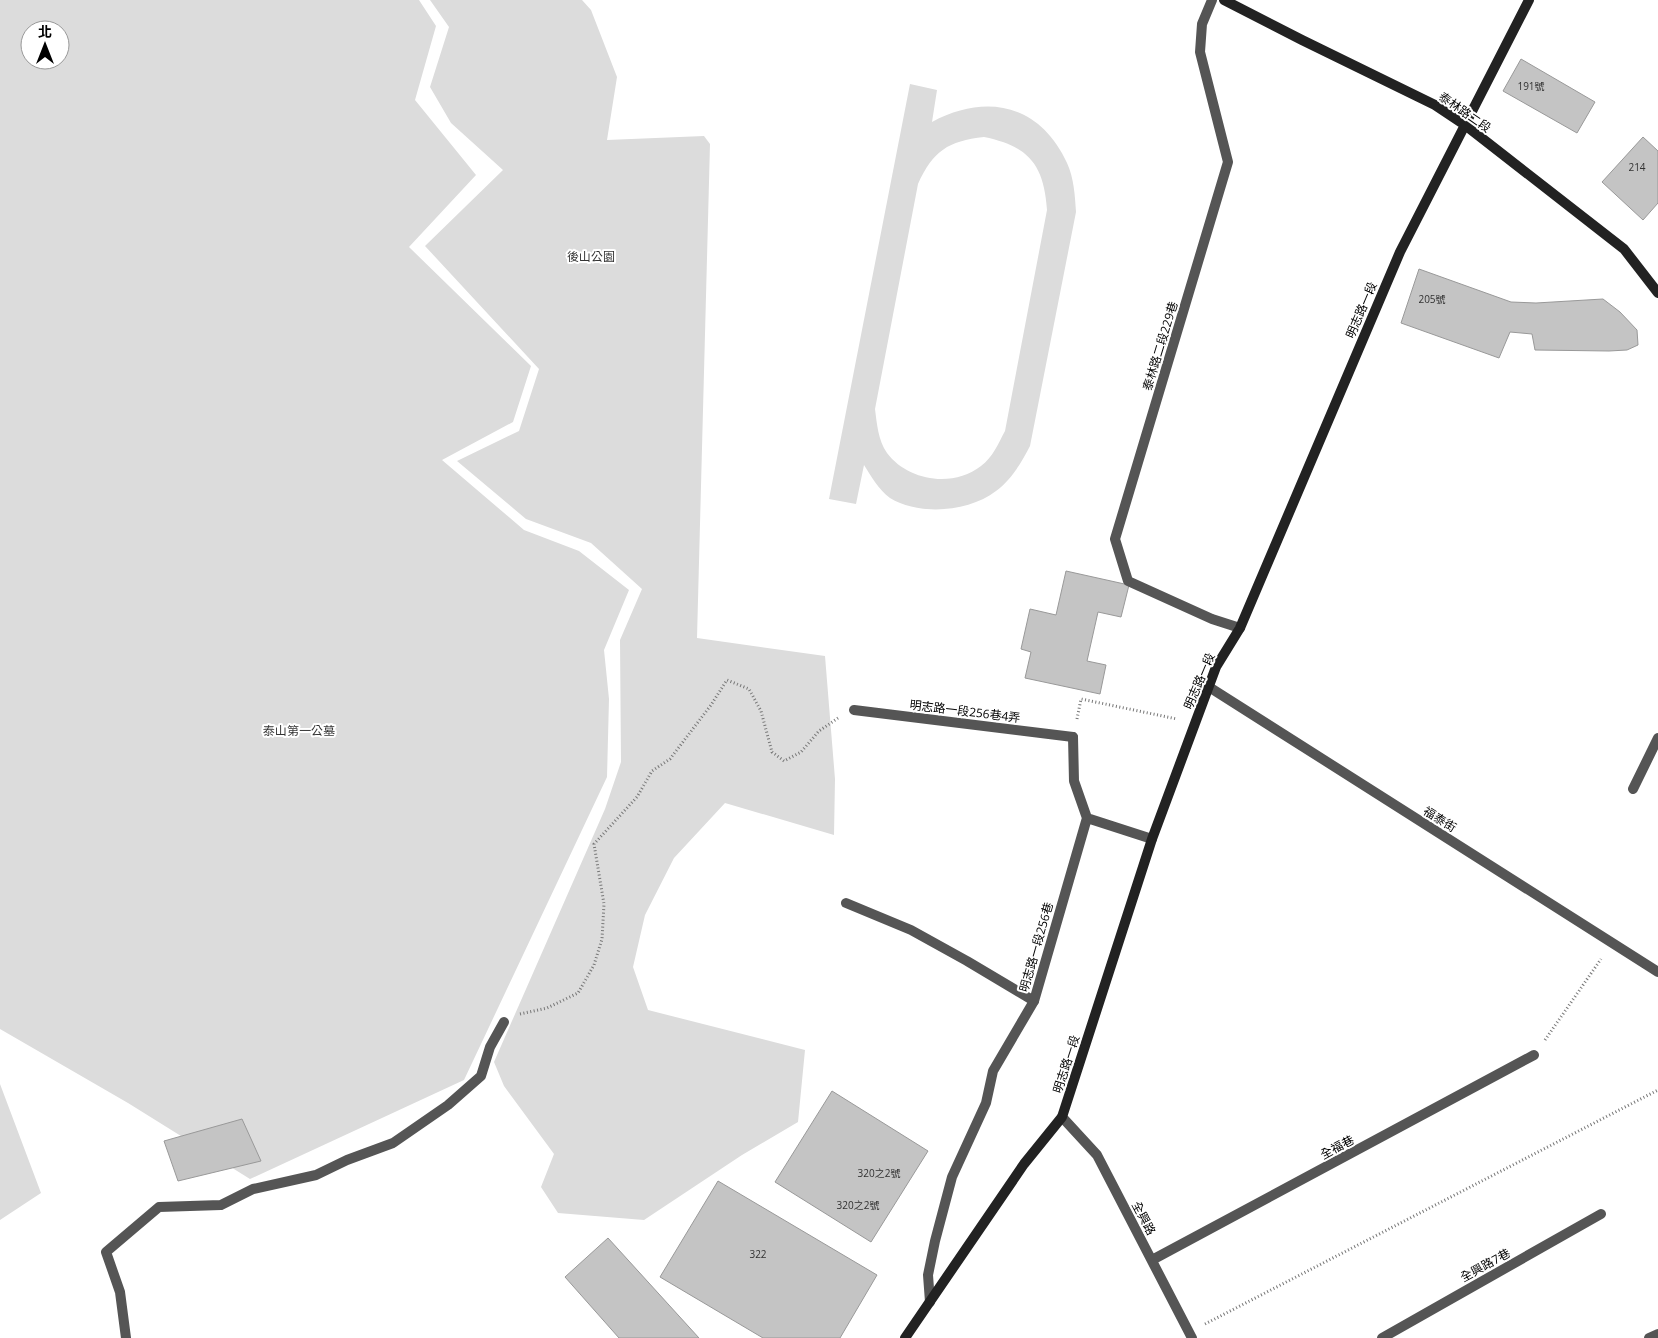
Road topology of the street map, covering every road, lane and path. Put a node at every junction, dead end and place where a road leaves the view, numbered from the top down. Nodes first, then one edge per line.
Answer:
1 (1212, 0) edge
2 (1224, 0) edge
3 (1529, 0) edge
4 (1465, 125) junction
5 (1658, 293) edge
6 (1240, 628) junction
7 (1208, 687) junction
8 (854, 710) joint
9 (1195, 722) junction
10 (1073, 737) junction
11 (1658, 738) edge
12 (1633, 789) dead end
13 (1087, 818) junction
14 (1152, 838) junction
15 (846, 903) dead end
16 (1613, 943) junction
17 (1658, 972) edge
18 (1034, 1001) junction
19 (504, 1022) joint
20 (1534, 1055) joint
21 (1658, 1090) edge
22 (1062, 1117) junction
23 (1601, 1214) dead end
24 (1152, 1260) junction
25 (930, 1302) junction
26 (1658, 1334) edge
27 (1191, 1335) edge
28 (126, 1338) edge
29 (905, 1338) edge
30 (1382, 1338) edge
31 (1649, 1338) edge

1 - 6 street, 泰林路二段229巷
2 - 4 main road, 泰林路二段
3 - 4 main road, 明志路一段
4 - 5 main road, 泰林路二段
4 - 6 main road, 明志路一段
6 - 7 main road, 明志路一段
7 - 9 main road, 明志路一段
7 - 16 street, 福泰街
8 - 10 street, 明志路一段256巷4弄
8 - 19 path
9 - 10 path
9 - 14 main road, 明志路一段
10 - 13 street
11 - 12 street
13 - 14 street
13 - 18 street, 明志路一段256巷
14 - 22 main road, 明志路一段
15 - 18 street
16 - 17 street, 福泰街
16 - 20 path
18 - 25 street, 明志路一段256巷
19 - 28 street
20 - 24 street, 全福巷
21 - 27 path
22 - 24 street, 全興路
22 - 25 main road, 明志路一段
23 - 30 street, 全興路7巷
24 - 27 street, 全興路
25 - 29 main road, 明志路一段
26 - 31 street

